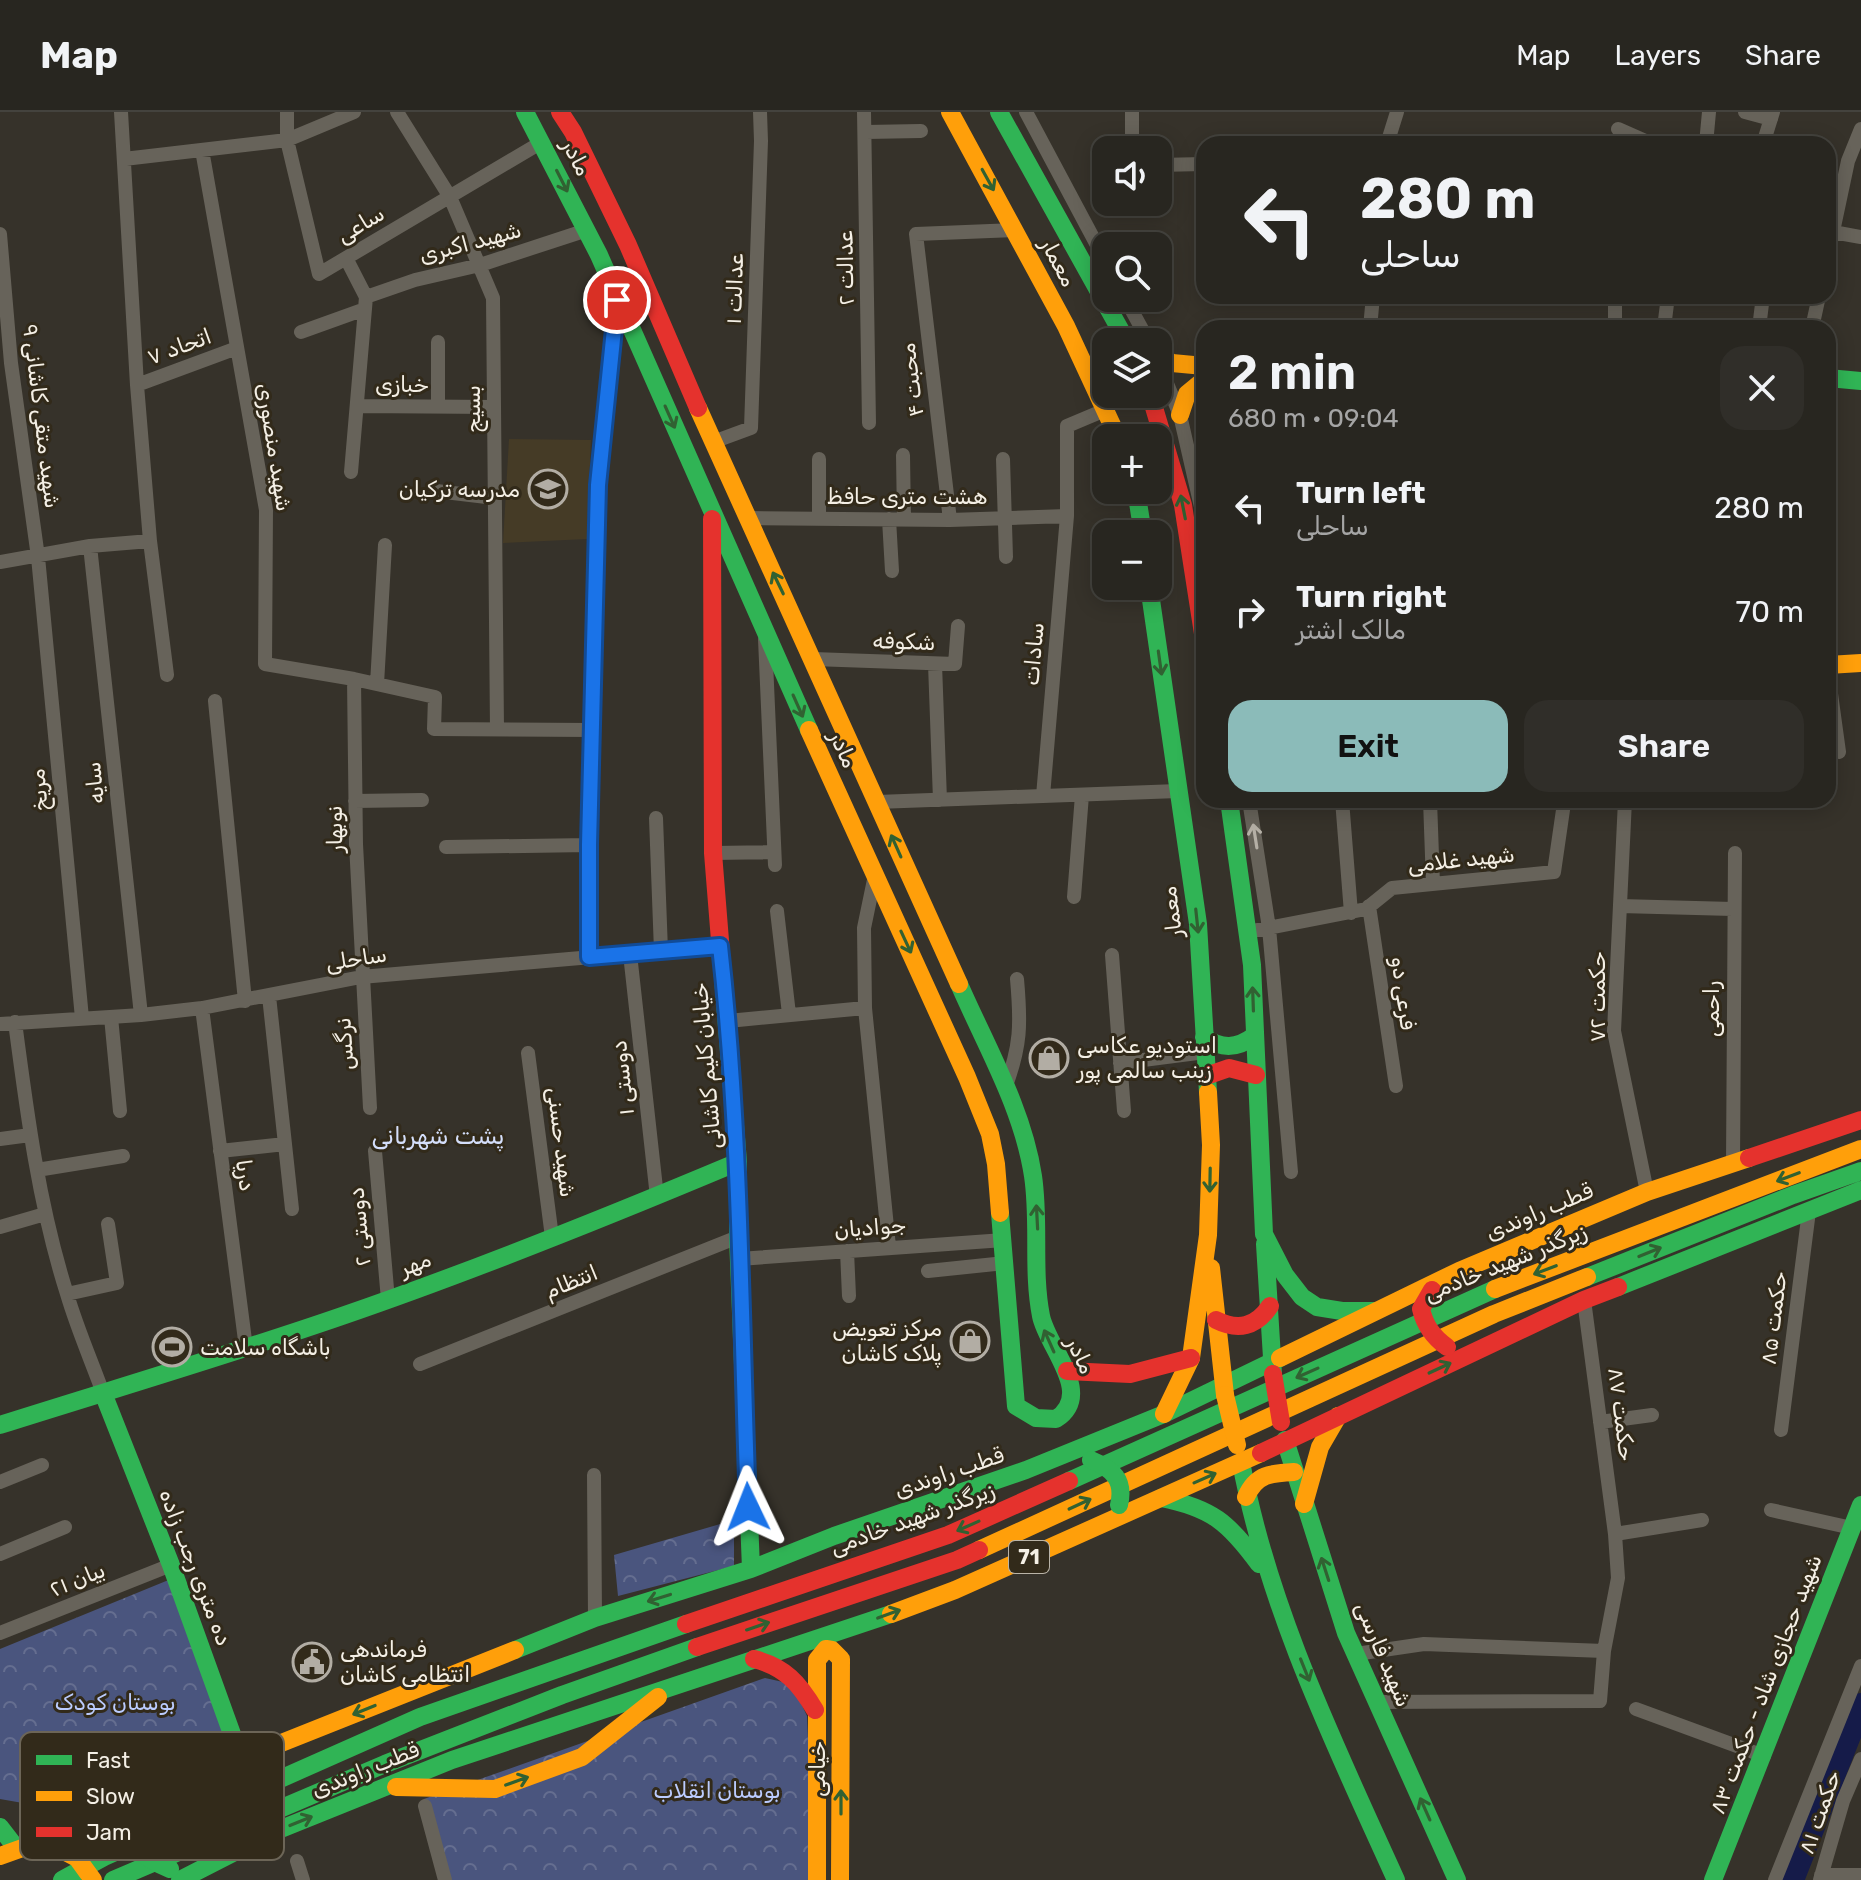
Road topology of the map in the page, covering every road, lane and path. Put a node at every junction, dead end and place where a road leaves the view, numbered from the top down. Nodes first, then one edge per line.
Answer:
1 (121, 112) edge
2 (287, 112) edge
3 (354, 112) edge
4 (397, 112) edge
5 (525, 112) edge
6 (560, 112) edge
7 (760, 112) edge
8 (864, 112) edge
9 (950, 112) edge
10 (999, 112) edge
11 (1026, 112) edge
12 (1132, 112) edge
13 (1397, 112) edge
14 (1709, 112) edge
15 (1745, 112) edge
16 (1772, 115) edge
17 (1618, 129) dead end
18 (1861, 129) edge
19 (921, 131) dead end
20 (866, 132) junction
21 (1132, 136) edge
22 (1390, 136) edge
23 (1634, 136) edge
24 (1707, 136) edge
25 (1765, 136) edge
26 (287, 140) junction
27 (542, 142) junction
28 (202, 150) junction
29 (124, 159) junction
30 (1196, 164) edge
31 (1172, 165) edge
32 (450, 197) junction
33 (1836, 218) edge
34 (587, 230) junction
35 (1015, 230) junction
36 (1836, 233) edge
37 (0, 234) edge
38 (1092, 236) edge
39 (1861, 237) edge
40 (346, 258) junction
41 (480, 265) junction
42 (617, 300) junction
43 (366, 303) junction
44 (1615, 304) dead end
45 (1615, 320) edge
46 (1119, 328) edge
47 (301, 332) dead end
48 (438, 342) dead end
49 (237, 348) junction
50 (1172, 363) edge
51 (1196, 365) edge
52 (1836, 379) edge
53 (1861, 381) edge
54 (137, 385) junction
55 (1196, 386) edge
56 (1172, 396) edge
57 (357, 406) junction
58 (438, 406) junction
59 (494, 407) junction
60 (1154, 408) edge
61 (1105, 410) junction
62 (1180, 415) junction
63 (869, 423) dead end
64 (1112, 424) edge
65 (713, 442) junction
66 (903, 455) dead end
67 (819, 459) dead end
68 (1003, 459) dead end
69 (351, 472) dead end
70 (1196, 472) edge
71 (436, 491) dead end
72 (495, 498) junction
73 (712, 511) junction
74 (1067, 516) junction
75 (747, 518) junction
76 (819, 518) junction
77 (1005, 518) junction
78 (897, 519) junction
79 (950, 520) junction
80 (150, 541) junction
81 (385, 545) dead end
82 (90, 546) junction
83 (38, 557) junction
84 (1006, 557) dead end
85 (0, 562) edge
86 (892, 571) dead end
87 (1196, 574) edge
88 (1151, 600) edge
89 (797, 622) junction
90 (958, 626) dead end
91 (766, 635) junction
92 (813, 659) junction
93 (1861, 663) edge
94 (935, 664) junction
95 (1836, 665) edge
96 (167, 675) dead end
97 (785, 676) junction
98 (354, 679) junction
99 (377, 684) junction
100 (215, 701) dead end
101 (497, 729) junction
102 (592, 730) junction
103 (1836, 730) edge
104 (1839, 752) dead end
105 (1178, 791) junction
106 (1082, 795) junction
107 (1043, 796) junction
108 (422, 800) dead end
109 (940, 800) junction
110 (355, 801) junction
111 (877, 802) junction
112 (1230, 808) edge
113 (1250, 808) edge
114 (1343, 808) edge
115 (1430, 808) edge
116 (1563, 808) edge
117 (1625, 808) edge
118 (656, 818) dead end
119 (589, 845) junction
120 (446, 847) dead end
121 (713, 853) junction
122 (1735, 853) dead end
123 (875, 875) junction
124 (1433, 884) junction
125 (1074, 897) dead end
126 (1369, 906) junction
127 (1620, 906) junction
128 (1733, 909) junction
129 (777, 911) dead end
130 (1351, 913) junction
131 (1269, 928) junction
132 (1247, 932) junction
133 (720, 946) junction
134 (661, 951) junction
135 (630, 954) junction
136 (1112, 955) dead end
137 (589, 957) junction
138 (361, 977) junction
139 (1017, 979) dead end
140 (269, 996) junction
141 (245, 1001) junction
142 (202, 1008) junction
143 (865, 1008) junction
144 (789, 1014) junction
145 (141, 1015) junction
146 (111, 1017) junction
147 (82, 1018) junction
148 (728, 1021) junction
149 (8, 1023) edge
150 (1254, 1036) junction
151 (1205, 1044) junction
152 (528, 1053) dead end
153 (1120, 1063) junction
154 (1256, 1075) junction
155 (1206, 1076) junction
156 (1396, 1086) dead end
157 (1005, 1088) junction
158 (370, 1108) dead end
159 (120, 1111) dead end
160 (1124, 1111) dead end
161 (1861, 1120) edge
162 (30, 1135) junction
163 (0, 1139) edge
164 (285, 1144) junction
165 (1861, 1149) edge
166 (220, 1151) junction
167 (375, 1151) dead end
168 (123, 1156) dead end
169 (738, 1162) junction
170 (1733, 1164) junction
171 (37, 1170) junction
172 (1861, 1171) edge
173 (1291, 1172) dead end
174 (1861, 1190) edge
175 (1647, 1192) junction
176 (657, 1197) junction
177 (292, 1209) dead end
178 (1809, 1211) junction
179 (45, 1214) junction
180 (108, 1224) dead end
181 (0, 1227) edge
182 (1264, 1234) junction
183 (1208, 1235) junction
184 (552, 1237) junction
185 (738, 1237) junction
186 (1004, 1240) junction
187 (889, 1247) junction
188 (847, 1251) junction
189 (739, 1259) junction
190 (1005, 1263) junction
191 (928, 1271) dead end
192 (1459, 1271) junction
193 (67, 1294) junction
194 (1038, 1295) junction
195 (849, 1296) dead end
196 (1006, 1296) junction
197 (388, 1300) junction
198 (1584, 1300) junction
199 (1270, 1306) junction
200 (1375, 1311) junction
201 (1216, 1320) junction
202 (246, 1348) junction
203 (1191, 1358) junction
204 (420, 1364) dead end
205 (1272, 1368) junction
206 (1067, 1371) junction
207 (1224, 1390) junction
208 (103, 1393) junction
209 (1164, 1414) junction
210 (1652, 1415) dead end
211 (1338, 1416) junction
212 (1600, 1422) junction
213 (0, 1425) edge
214 (1781, 1430) dead end
215 (1283, 1431) junction
216 (1239, 1454) junction
217 (42, 1465) dead end
218 (1294, 1472) junction
219 (594, 1475) dead end
220 (0, 1482) edge
221 (971, 1491) junction
222 (1246, 1497) junction
223 (1161, 1498) junction
224 (1304, 1504) junction
225 (1861, 1505) edge
226 (1771, 1510) dead end
227 (906, 1513) junction
228 (1702, 1520) dead end
229 (65, 1527) dead end
230 (1852, 1528) junction
231 (1094, 1529) junction
232 (1615, 1534) junction
233 (0, 1554) edge
234 (171, 1565) junction
235 (751, 1569) junction
236 (1266, 1573) junction
237 (595, 1618) junction
238 (850, 1629) junction
239 (0, 1633) edge
240 (1604, 1651) junction
241 (1356, 1654) junction
242 (754, 1659) junction
243 (1861, 1666) edge
244 (671, 1686) junction
245 (1377, 1702) junction
246 (1636, 1709) dead end
247 (817, 1712) junction
248 (420, 1717) junction
249 (231, 1732) edge
250 (455, 1737) junction
251 (284, 1742) edge
252 (1764, 1756) junction
253 (1860, 1762) edge
254 (284, 1777) edge
255 (384, 1787) junction
256 (425, 1806) dead end
257 (284, 1808) edge
258 (0, 1827) edge
259 (284, 1828) edge
260 (8, 1852) edge
261 (78, 1860) edge
262 (99, 1860) edge
263 (150, 1860) edge
264 (161, 1860) edge
265 (211, 1860) edge
266 (297, 1861) dead end
267 (180, 1874) edge
268 (1861, 1875) edge
269 (1820, 1878) edge
270 (62, 1880) edge
271 (93, 1880) edge
272 (113, 1880) edge
273 (303, 1880) edge
274 (445, 1880) edge
275 (817, 1880) edge
276 (840, 1880) edge
277 (1396, 1880) edge
278 (1457, 1880) edge
279 (1713, 1880) edge
280 (1775, 1880) edge

1 - 29 street
2 - 26 street
3 - 26 street
4 - 32 street, بسیج
5 - 27 main road, مادر
6 - 65 main road, مادر
7 - 65 street, عدالت ۱
8 - 20 street, عدالت ۲
9 -> 35 main road, معمار
10 - 46 main road, معمار
11 - 38 street
12 - 21 street
13 - 22 street
14 - 24 street
15 - 16 street
16 - 25 street
17 - 23 street
18 - 33 street
19 - 20 street
20 - 63 street, عدالت ۲
26 - 28 street
26 - 40 street, ساعی
27 - 32 street, ساعی
27 -> 34 main road, مادر
28 - 29 street
28 - 49 street, شهید منصوری
29 - 54 street
30 - 31 street
32 - 40 street, ساعی
32 - 41 street, بسیج
34 - 41 street, شهید اکبری
34 - 42 main road, مادر
35 - 61 main road, معمار
35 - 79 street, محبت ۴
36 - 39 street
37 - 83 street, شهید متقی کاشانی ۹
40 - 43 street
41 - 43 street, شهید اکبری
41 - 59 street, بسیج
42 -> 73 main road, مادر
42 - 102 street
43 - 47 street, شهید اکبری
43 - 57 street
44 - 45 street
48 - 58 street
49 - 54 street, اتحاد ۷
49 - 98 street, شهید منصوری
50 - 51 main road
52 - 53 main road
54 - 80 street
55 - 62 main road
56 - 62 street
57 - 58 street, خبازی
57 - 69 street
58 - 59 street, خبازی
59 - 72 street, بسیج
87 -> 60 main road
61 - 64 main road, معمار
61 - 74 street, سادات
62 - 70 street
65 - 75 main road, مادر
66 - 78 street
67 - 76 street
68 - 77 street
71 - 72 street
72 - 101 street, بسیج
73 - 91 main road, مادر
73 - 121 main road, خیابان کلیم کاشانی
74 - 77 street, هشت متری حافظ
74 - 107 street, سادات
75 - 76 street, هشت متری حافظ
89 -> 75 main road, مادر
76 - 78 street, هشت متری حافظ
77 - 79 street, هشت متری حافظ
77 - 84 street
78 - 79 street, هشت متری حافظ
78 - 86 street
80 - 82 street
80 - 96 street
81 - 99 street
82 - 83 street
82 - 145 street, سایه
83 - 85 street
83 - 147 street, مریخ
88 -> 105 main road, معمار
89 - 91 main road
89 - 92 main road, مادر
90 - 94 street, شکوفه
91 - 97 main road, مادر
91 - 121 street
92 - 94 street, شکوفه
92 - 97 main road
92 - 111 main road, مادر
93 - 95 main road
94 - 109 street
97 -> 123 main road, مادر
98 - 99 street
98 - 110 street, نوبهار
99 - 101 street
100 - 141 street
101 - 102 street
102 - 119 street
103 - 104 street
105 - 106 street
105 -> 151 main road, معمار
106 - 107 street
106 - 125 street
107 - 109 street
108 - 110 street
109 - 111 street
110 - 138 street, نوبهار
157 -> 111 main road, مادر
112 - 132 main road
131 -> 113 street
114 - 130 street
115 - 124 street
116 - 124 street, شهید غلامی
117 - 127 street, حکمت ۷۲
118 - 134 street
119 - 120 street
119 - 137 street
121 - 133 main road, خیابان کلیم کاشانی
122 - 128 street, راحمی
123 - 143 street
123 -> 186 main road, مادر
124 - 126 street, شهید غلامی
126 - 130 street, شهید غلامی
126 - 156 street, فرعی دو
127 - 128 street
127 - 175 street, حکمت ۷۲
128 - 170 street, راحمی
129 - 144 street
130 - 131 street, شهید غلامی
131 - 132 street, شهید غلامی
131 - 173 street
150 -> 132 main road
133 - 134 street, ساحلی
133 - 148 main road, خیابان کلیم کاشانی
134 - 135 street, ساحلی
135 - 137 street, ساحلی
135 - 176 street, دوستی ۱
136 - 153 street
137 - 138 street, ساحلی
138 - 140 street, ساحلی
138 - 158 street, نرگس
139 - 157 street
140 - 141 street, ساحلی
140 - 164 street
141 - 142 street, ساحلی
142 - 145 street, ساحلی
142 - 166 street, دریا
143 - 144 street
143 - 187 street
144 - 148 street
145 - 146 street, ساحلی
146 - 147 street, ساحلی
146 - 159 street
147 - 149 street, ساحلی
148 - 169 main road, خیابان کلیم کاشانی
149 - 162 street
150 - 151 main road
150 - 154 main road
151 - 153 street
151 - 155 main road, معمار
152 - 184 street, شهید حسنی
153 - 160 street
154 - 155 main road
154 - 182 main road
155 -> 183 main road, معمار
194 -> 157 main road, مادر
161 - 170 main road, قطب راوندی
162 - 163 street
162 - 171 street
164 - 166 street
164 - 177 street
165 -> 248 main road, زیرگذر شهید خادمی
166 - 202 street, دریا
167 - 197 street, دوستی ۲
168 - 171 street
169 - 176 main road, مهر
169 - 185 main road, خیابان کلیم کاشانی
170 - 175 main road, قطب راوندی
171 - 179 street
250 -> 172 main road, زیرگذر شهید خادمی
174 - 178 main road, قطب راوندی / 71
175 - 192 main road, قطب راوندی
176 - 184 main road, مهر
178 - 198 main road, قطب راوندی / 71
178 - 214 street, حکمت ۸۵
179 - 181 street
179 - 193 street
180 - 193 street
182 - 199 main road
182 - 200 main road
183 - 201 main road, معمار
183 - 203 main road, معمار
184 - 197 main road, مهر
185 - 189 main road, خیابان کلیم کاشانی
185 - 204 street, انتظام
186 - 187 street, جوادیان
186 - 190 main road, مادر
187 - 188 street, جوادیان
188 - 189 street, جوادیان
188 - 195 street
189 - 235 main road, خیابان کلیم کاشانی
190 - 191 street
190 - 196 main road, مادر
192 - 198 main road, bridge
192 - 200 main road, قطب راوندی
193 - 208 street
194 - 196 main road
206 -> 194 main road, مادر
196 - 206 main road, مادر
197 - 202 main road, مهر
211 -> 198 main road, قطب راوندی / 71
198 - 212 street, حکمت ۸۷
199 - 201 main road
199 - 205 main road
200 - 205 main road, قطب راوندی
201 - 207 main road, معمار
202 - 208 main road, مهر
203 - 206 main road
203 - 209 main road, معمار
205 - 207 main road, قطب راوندی
205 - 215 main road, bridge
207 - 209 main road, قطب راوندی
207 - 216 main road, معمار, bridge
208 - 213 main road, مهر
208 - 234 main road, ده متری رجب زاده
209 - 221 main road, قطب راوندی
210 - 212 street
211 - 215 main road, قطب راوندی / 71
211 - 224 main road
212 - 232 street, حکمت ۸۷
215 - 216 main road, قطب راوندی / 71
215 - 218 main road, شهید فارسی
216 - 222 main road
223 -> 216 main road, قطب راوندی / 71
217 - 220 street
218 - 222 main road
218 - 224 main road, شهید فارسی
219 - 237 street
221 - 227 main road, قطب راوندی
221 - 231 main road, bridge
222 - 236 main road
223 - 231 main road, قطب راوندی / 71
223 - 236 main road
241 -> 224 main road, شهید فارسی
225 - 230 main road, شهید حجازی شاد - حکمت ۸۳
226 - 230 street
227 - 235 main road, قطب راوندی
227 - 248 main road
228 - 232 street
229 - 233 street
230 - 252 main road, شهید حجازی شاد - حکمت ۸۳
238 -> 231 main road, قطب راوندی / 71
232 - 240 street, حکمت ۸۷
234 - 239 street, بیان ۲۱
234 - 249 main road, ده متری رجب زاده
235 -> 237 main road, قطب راوندی
236 -> 277 main road
237 -> 251 main road, قطب راوندی
238 - 242 main road, قطب راوندی / 71
238 - 250 main road
240 - 241 street
240 - 245 street, حکمت ۸۷
241 - 245 main road, شهید فارسی
242 - 244 main road, قطب راوندی / 71
242 - 247 main road
243 - 280 street
244 - 255 main road, قطب راوندی / 71
255 -> 244 main road
278 -> 245 main road, شهید فارسی
246 - 252 street
247 - 275 main road, خیامی
276 -> 247 main road, خیامی
248 - 254 main road, زیرگذر شهید خادمی
250 - 257 main road, زیرگذر شهید خادمی
252 - 279 main road, شهید حجازی شاد - حکمت ۸۳
253 - 269 street, حکمت ۸۱
259 -> 255 main road, قطب راوندی / 71
256 - 274 street
258 - 260 main road
261 - 271 main road, bridge
262 - 270 main road, زیرگذر شهید خادمی
263 - 267 main road, bridge
264 - 272 main road, زیرگذر شهید خادمی
267 -> 265 main road, قطب راوندی / 71
266 - 273 street
268 - 269 street

